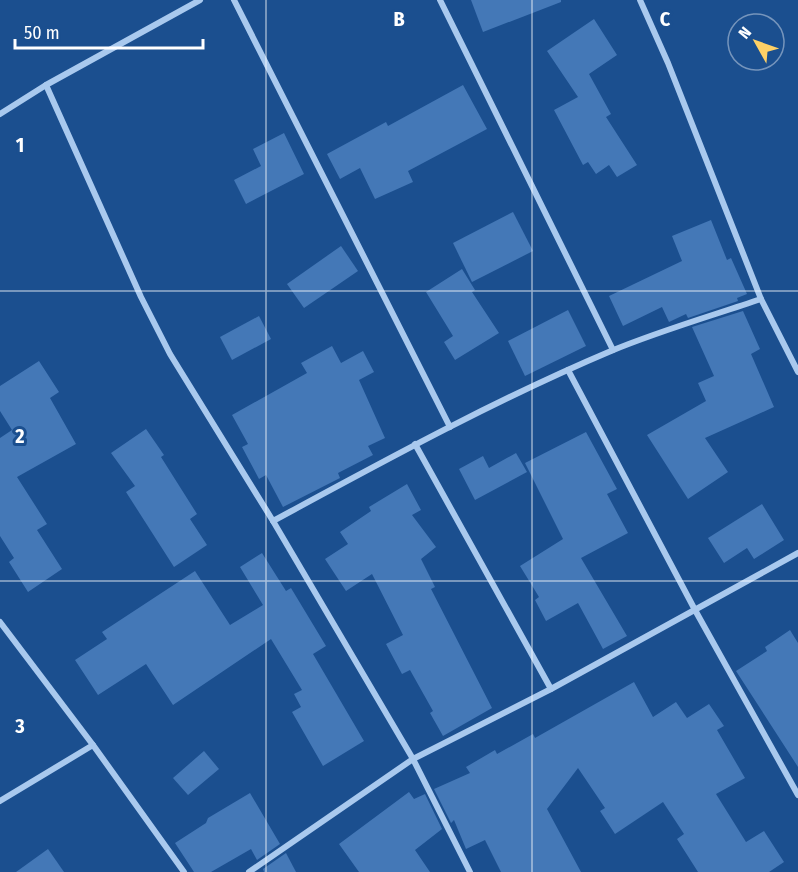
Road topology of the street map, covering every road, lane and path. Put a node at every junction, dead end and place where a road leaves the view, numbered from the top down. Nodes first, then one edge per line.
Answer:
1 (200, 0) edge
2 (234, 0) edge
3 (440, 0) edge
4 (640, 0) edge
5 (46, 85) junction
6 (0, 114) edge
7 (761, 299) junction
8 (613, 350) junction
9 (568, 370) junction
10 (798, 372) edge
11 (450, 427) junction
12 (415, 444) junction
13 (273, 521) junction
14 (798, 553) edge
15 (695, 610) junction
16 (0, 622) edge
17 (551, 689) junction
18 (93, 745) junction
19 (413, 759) junction
20 (798, 795) edge
21 (0, 801) edge
22 (184, 872) edge
23 (249, 872) edge
24 (470, 872) edge

1 - 5 street
2 - 11 street
3 - 8 street
4 - 7 street
5 - 6 street
5 - 13 street
7 - 8 street
7 - 10 street
8 - 9 street
9 - 11 street
9 - 15 street
11 - 12 street
12 - 13 street
12 - 17 street
13 - 19 street
14 - 15 street
15 - 17 street
15 - 20 street
16 - 18 street
17 - 19 street
18 - 21 street
18 - 22 street
19 - 23 street
19 - 24 street

